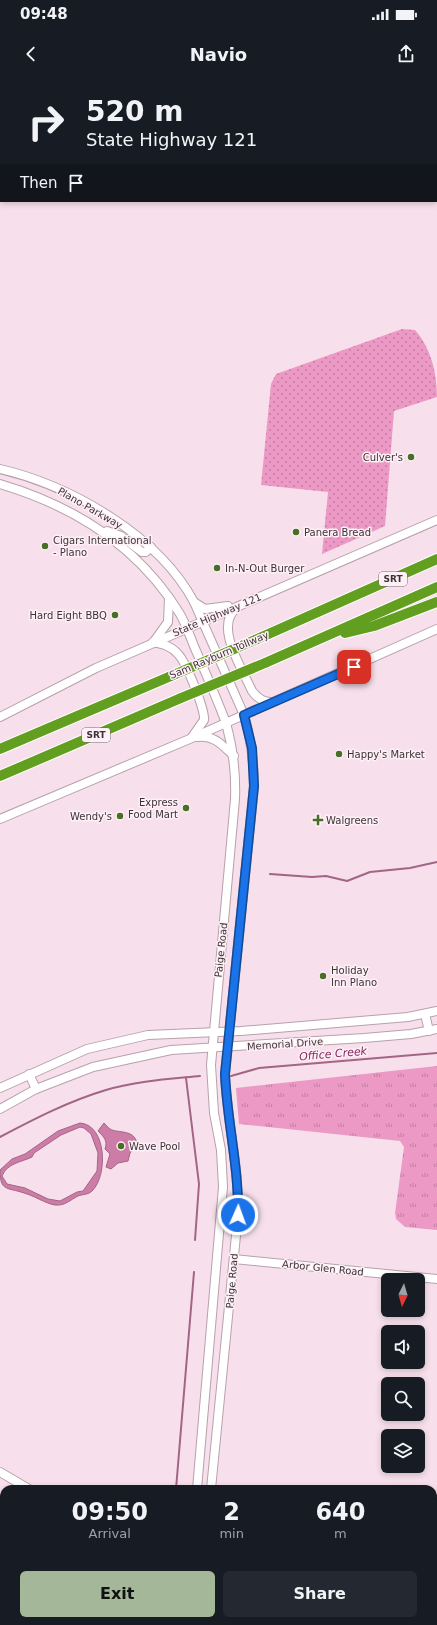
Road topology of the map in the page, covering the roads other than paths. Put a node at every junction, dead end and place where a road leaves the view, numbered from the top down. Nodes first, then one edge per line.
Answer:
1 (0, 469) edge
2 (0, 484) edge
3 (437, 520) edge
4 (98, 528) junction
5 (151, 547) junction
6 (437, 559) edge
7 (437, 587) edge
8 (169, 598) junction
9 (194, 602) junction
10 (437, 602) edge
11 (244, 603) junction
12 (203, 620) junction
13 (186, 628) junction
14 (437, 629) edge
15 (323, 638) junction
16 (153, 642) junction
17 (275, 702) junction
18 (244, 715) junction
19 (0, 717) edge
20 (226, 723) junction
21 (48, 728) junction
22 (192, 738) junction
23 (0, 743) edge
24 (0, 749) edge
25 (234, 756) junction
26 (0, 776) edge
27 (0, 819) edge
28 (227, 892) junction
29 (242, 893) junction
30 (437, 1011) edge
31 (425, 1014) junction
32 (433, 1030) edge
33 (229, 1031) junction
34 (213, 1032) junction
35 (212, 1048) junction
36 (228, 1048) junction
37 (29, 1074) junction
38 (0, 1088) edge
39 (36, 1089) junction
40 (0, 1109) edge
41 (234, 1259) junction
42 (437, 1279) edge
43 (0, 1472) edge
44 (20, 1485) edge
45 (197, 1485) edge
46 (211, 1485) edge

1 - 5 main road, Plano Parkway
2 - 4 main road, Plano Parkway
3 - 11 main road, State Highway 121
4 - 5 main road
4 - 8 main road, Plano Parkway
5 - 9 main road, Plano Parkway
6 - 21 highway, Sam Rayburn Tollway / SRT, bridge
7 - 15 highway, SRT
8 - 13 main road, Plano Parkway
8 - 16 main road
9 - 11 main road
9 - 12 main road, Plano Parkway
10 - 15 highway
11 - 12 main road, State Highway 121
11 - 17 main road
12 - 13 main road, State Highway 121
12 - 18 main road, Plano Parkway
13 - 16 main road, State Highway 121
13 - 20 main road, Plano Parkway
14 - 17 main road
15 - 26 highway, SRT, bridge
16 - 19 main road, State Highway 121
16 - 22 main road
17 - 18 main road
18 - 20 main road
18 - 29 main road, Paige Road
20 - 22 main road
20 - 25 main road, Paige Road
21 - 23 highway
21 - 24 highway, Sam Rayburn Tollway / SRT
22 - 25 main road
22 - 27 main road
25 - 28 main road, Paige Road
28 - 29 main road
28 - 34 main road, Paige Road
29 - 33 main road, Paige Road
30 - 31 main road, Memorial Drive
31 - 32 main road
31 - 33 main road, Memorial Drive
32 - 36 main road, Memorial Drive
33 - 34 main road, Memorial Drive
33 - 36 main road, Paige Road
34 - 35 main road, Paige Road
34 - 37 main road, Memorial Drive
35 - 36 main road, Memorial Drive
35 - 39 main road, Memorial Drive
35 - 45 main road, Paige Road
36 - 41 main road, Paige Road
37 - 38 main road, Memorial Drive
37 - 39 main road
39 - 40 main road, Memorial Drive
41 - 42 main road, Arbor Glen Road
41 - 46 main road, Paige Road
43 - 44 main road

